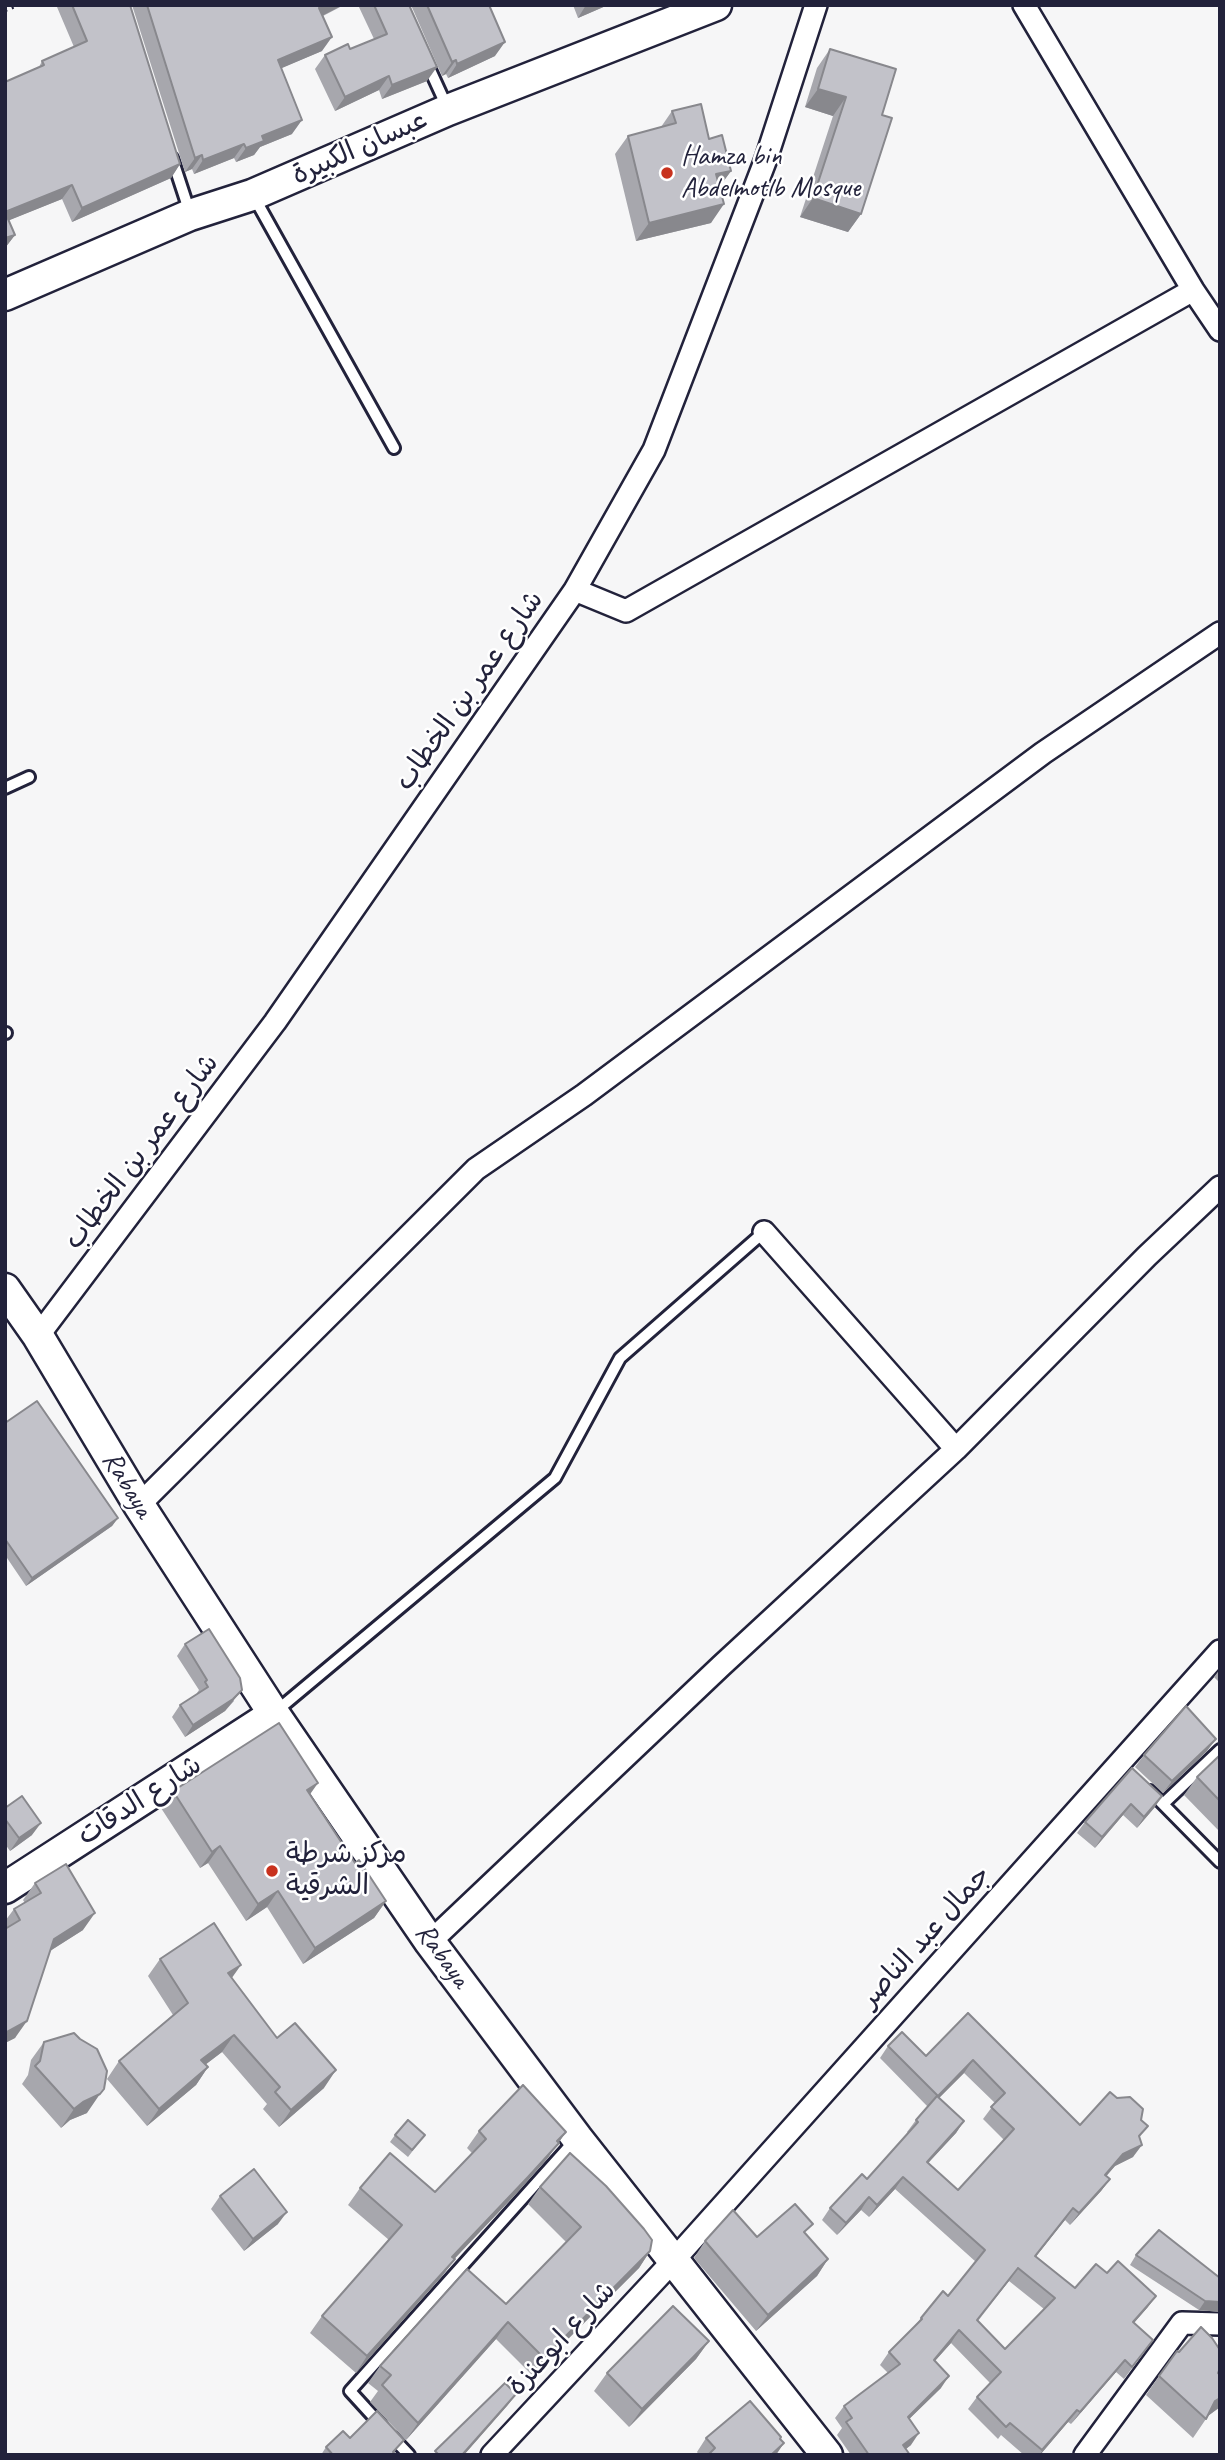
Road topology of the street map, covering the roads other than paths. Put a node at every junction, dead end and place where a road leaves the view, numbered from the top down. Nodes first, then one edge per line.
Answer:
1 (716, 5) edge
2 (816, 5) edge
3 (1024, 5) edge
4 (422, 52) edge
5 (448, 110) junction
6 (170, 149) edge
7 (252, 195) junction
8 (190, 215) junction
9 (1193, 289) junction
10 (5, 295) edge
11 (1220, 330) edge
12 (394, 448) dead end
13 (575, 590) junction
14 (1220, 633) edge
15 (29, 777) dead end
16 (5, 788) edge
17 (1220, 1187) edge
18 (764, 1232) joint
19 (5, 1289) edge
20 (38, 1336) junction
21 (957, 1449) junction
22 (139, 1505) junction
23 (1220, 1651) edge
24 (274, 1714) junction
25 (1220, 1750) edge
26 (1128, 1771) junction
27 (1163, 1804) junction
28 (1220, 1862) edge
29 (5, 1888) edge
30 (430, 1942) junction
31 (577, 2138) junction
32 (673, 2261) junction
33 (1220, 2324) edge
34 (409, 2455) edge
35 (492, 2455) edge
36 (827, 2455) edge
37 (1085, 2455) edge

1 - 5 street, عبسان الكبيرة
2 - 13 street, شارع عمر بن الخطاب
3 - 9 street
4 - 5 lane
5 - 7 street, عبسان الكبيرة
6 - 8 lane
7 - 8 street, عبسان الكبيرة
7 - 12 lane
8 - 10 street, عبسان الكبيرة
9 - 11 street
9 - 13 street
13 - 20 street, شارع عمر بن الخطاب
14 - 22 street
15 - 16 lane
17 - 21 street
18 - 21 street
18 - 24 lane
19 - 20 street, Rabaya
20 - 22 street, Rabaya
21 - 30 street
22 - 24 street, Rabaya
23 - 26 street, جمال عبد الناصر
24 - 29 street, شارع الدقات
24 - 30 street, Rabaya
25 - 27 lane
26 - 27 lane
26 - 32 street, جمال عبد الناصر
27 - 28 lane
30 - 31 street, Rabaya
31 - 32 street, Rabaya
31 - 34 lane
32 - 35 street, شارع ابوعنزة
32 - 36 street, Rabaya
33 - 37 street

